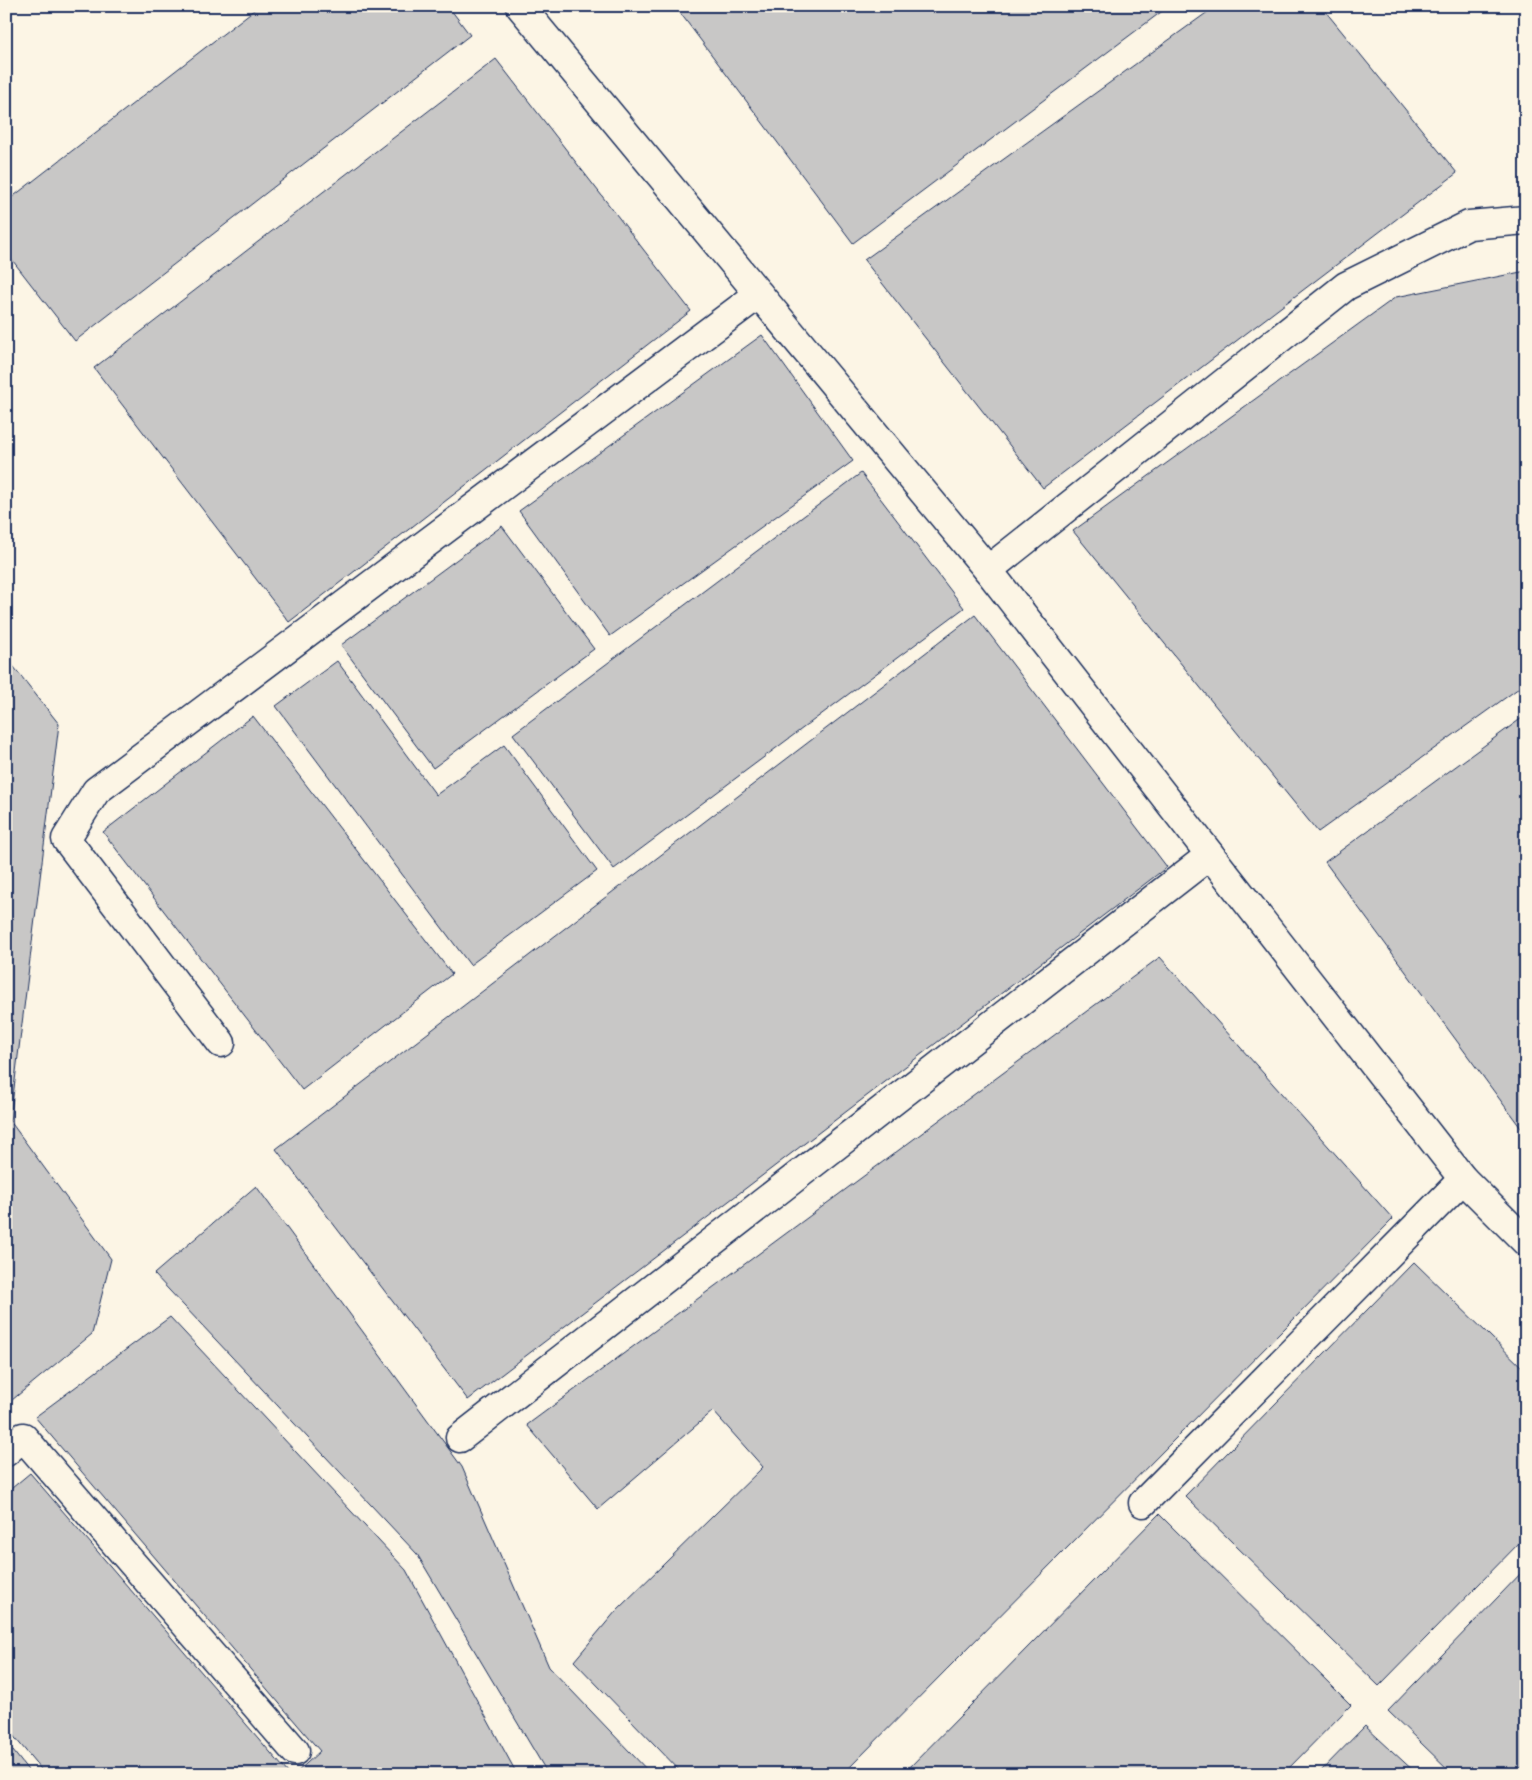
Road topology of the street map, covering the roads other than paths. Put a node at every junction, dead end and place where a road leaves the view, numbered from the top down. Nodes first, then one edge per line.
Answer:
1 (520, 6) edge
2 (1526, 220) edge
3 (759, 294) junction
4 (988, 570) junction
5 (1210, 855) junction
6 (221, 1043) dead end
7 (1463, 1179) junction
8 (1526, 1242) edge
9 (460, 1438) dead end
10 (6, 1452) edge
11 (1142, 1503) dead end
12 (295, 1751) dead end

1 - 3 street
2 - 4 street
3 - 4 street
3 - 6 street
4 - 5 street
5 - 7 street
5 - 9 street
7 - 8 street
7 - 11 street
10 - 12 street

